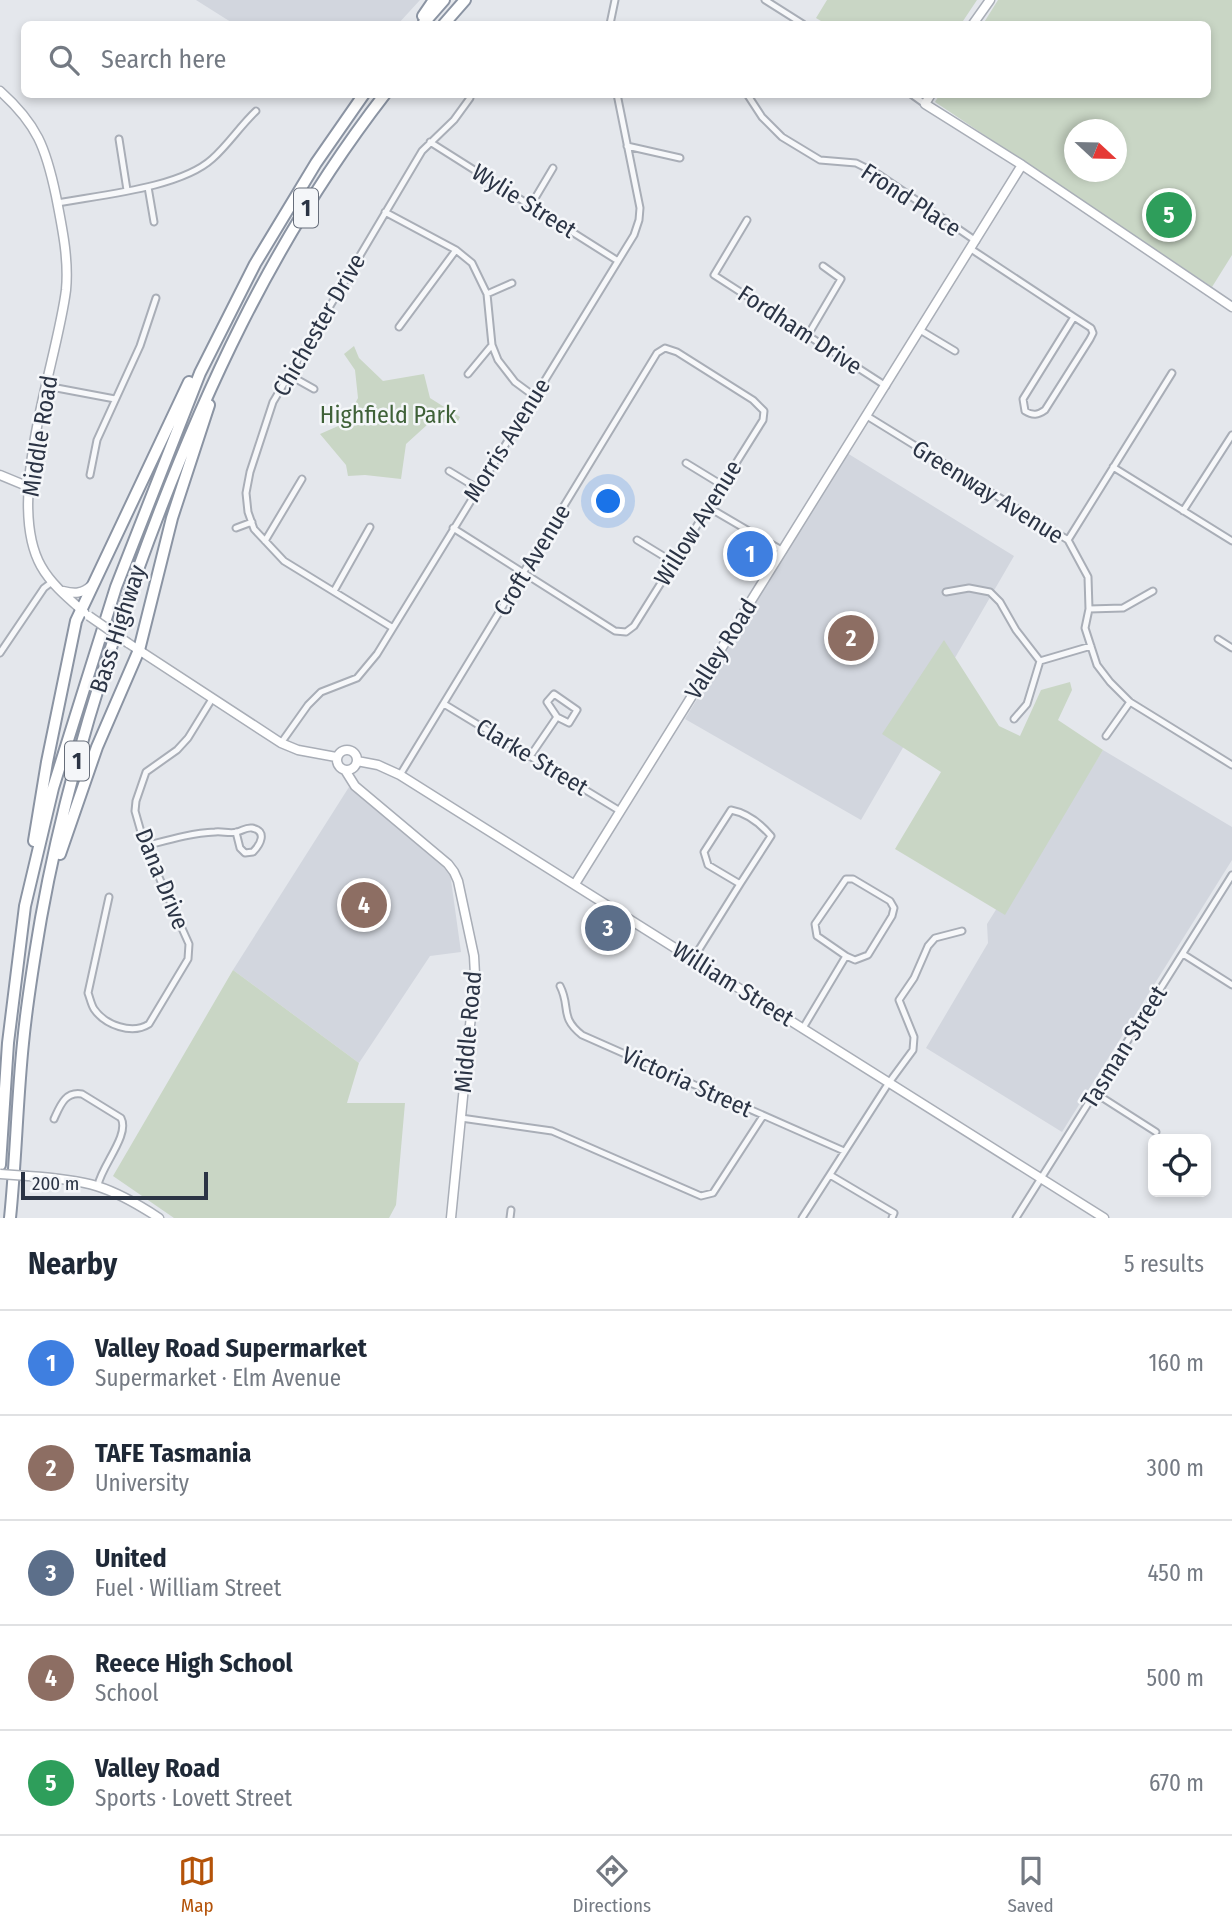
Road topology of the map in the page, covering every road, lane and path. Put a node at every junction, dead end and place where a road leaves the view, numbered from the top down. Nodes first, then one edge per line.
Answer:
1 (434, 0) edge
2 (444, 0) edge
3 (465, 0) edge
4 (615, 0) edge
5 (990, 0) edge
6 (770, 1) edge
7 (419, 21) edge
8 (426, 21) edge
9 (447, 21) edge
10 (611, 21) edge
11 (799, 21) edge
12 (975, 21) edge
13 (0, 91) edge
14 (361, 98) edge
15 (382, 98) edge
16 (470, 98) dead end
17 (618, 98) edge
18 (750, 98) edge
19 (917, 98) edge
20 (929, 98) edge
21 (925, 104) junction
22 (256, 111) dead end
23 (119, 139) dead end
24 (430, 142) junction
25 (627, 146) junction
26 (680, 158) dead end
27 (1022, 164) junction
28 (553, 168) dead end
29 (149, 187) junction
30 (127, 190) junction
31 (57, 203) junction
32 (531, 205) junction
33 (385, 212) junction
34 (747, 220) dead end
35 (154, 222) dead end
36 (973, 245) junction
37 (456, 250) junction
38 (618, 261) junction
39 (255, 264) junction
40 (823, 267) dead end
41 (512, 283) dead end
42 (487, 294) junction
43 (156, 298) dead end
44 (1232, 307) edge
45 (1074, 317) junction
46 (399, 327) dead end
47 (238, 328) junction
48 (920, 330) junction
49 (808, 335) junction
50 (492, 345) junction
51 (955, 351) dead end
52 (1172, 373) dead end
53 (468, 374) dead end
54 (289, 375) junction
55 (46, 386) junction
56 (886, 386) junction
57 (314, 389) dead end
58 (534, 396) junction
59 (115, 399) junction
60 (764, 411) joint
61 (867, 416) junction
62 (1232, 435) edge
63 (686, 463) dead end
64 (1113, 467) junction
65 (449, 471) dead end
66 (0, 475) edge
67 (90, 475) dead end
68 (302, 479) dead end
69 (722, 485) junction
70 (29, 487) junction
71 (477, 488) junction
72 (708, 507) junction
73 (1183, 511) junction
74 (252, 523) junction
75 (370, 527) dead end
76 (236, 528) dead end
77 (453, 528) junction
78 (637, 540) dead end
79 (1068, 540) junction
80 (265, 541) junction
81 (1232, 541) edge
82 (783, 551) junction
83 (673, 562) junction
84 (525, 572) junction
85 (52, 582) junction
86 (95, 583) junction
87 (60, 590) junction
88 (334, 591) junction
89 (1153, 591) dead end
90 (946, 592) dead end
91 (1089, 609) junction
92 (85, 613) junction
93 (393, 628) junction
94 (1218, 639) dead end
95 (1091, 646) junction
96 (1232, 648) edge
97 (139, 650) junction
98 (0, 653) edge
99 (154, 660) junction
100 (1040, 661) junction
101 (130, 668) junction
102 (212, 699) junction
103 (1130, 702) junction
104 (444, 704) junction
105 (557, 717) junction
106 (1014, 719) dead end
107 (1106, 736) dead end
108 (281, 743) junction
109 (531, 755) junction
110 (336, 757) junction
111 (357, 761) junction
112 (1232, 765) edge
113 (345, 770) junction
114 (400, 775) junction
115 (620, 811) junction
116 (236, 832) junction
117 (145, 846) junction
118 (1232, 875) edge
119 (575, 884) junction
120 (740, 884) junction
121 (108, 897) dead end
122 (25, 906) junction
123 (41, 917) junction
124 (962, 932) dead end
125 (1183, 954) junction
126 (846, 957) junction
127 (693, 959) junction
128 (1232, 985) edge
129 (560, 986) dead end
130 (803, 1028) junction
131 (888, 1084) junction
132 (1094, 1093) junction
133 (763, 1116) junction
134 (461, 1118) junction
135 (54, 1119) dead end
136 (1156, 1132) dead end
137 (844, 1152) junction
138 (0, 1165) edge
139 (0, 1174) edge
140 (830, 1174) junction
141 (1041, 1178) junction
142 (98, 1185) junction
143 (511, 1210) dead end
144 (10, 1218) edge
145 (159, 1218) edge
146 (451, 1218) edge
147 (510, 1218) edge
148 (802, 1218) edge
149 (892, 1218) edge
150 (1016, 1218) edge
151 (1104, 1218) edge

1 - 7 highway
2 - 8 highway
3 - 9 highway
4 - 10 street
5 - 12 street
6 - 11 street
13 - 31 street, Middle Road
14 - 39 highway, Bass Highway / 1
15 - 47 highway, Bass Highway / 1
16 - 24 street, Chichester Drive
17 - 25 street, Morris Avenue
18 - 36 street, Frond Place
19 - 21 street
20 - 21 street
21 - 27 street
22 - 29 street
23 - 30 street
24 - 32 street, Wylie Street
24 - 33 street, Chichester Drive
25 - 26 street
25 - 38 street, Morris Avenue
27 - 36 street, Valley Road
27 - 44 street
28 - 32 street
29 - 30 street
29 - 35 street
30 - 31 street
31 - 55 street, Middle Road
32 - 38 street, Wylie Street
33 - 37 street
33 - 54 street, Chichester Drive
34 - 49 street, Fordham Drive
36 - 45 street, Frond Place
36 - 48 street, Valley Road
37 - 42 street
37 - 46 street
38 - 58 street, Morris Avenue
39 - 86 highway
39 - 122 highway, Bass Highway / 1
40 - 49 street
41 - 42 street
42 - 50 street
43 - 59 street
45 - 45 street
47 - 97 highway
47 - 123 highway, Bass Highway / 1
48 - 51 street
48 - 56 street, Valley Road
49 - 56 street, Fordham Drive
50 - 53 street
50 - 58 street
52 - 64 street
54 - 57 street
54 - 74 street, Chichester Drive
55 - 59 street
55 - 70 street, Middle Road
56 - 61 street, Valley Road
58 - 71 street, Morris Avenue
59 - 67 street
60 - 69 street, Willow Avenue
60 - 84 street, Croft Avenue
61 - 79 street, Greenway Avenue
61 - 82 street, Valley Road
62 - 73 street
63 - 69 street
64 - 73 street
64 - 79 street
65 - 71 street
66 - 70 street
68 - 80 street
69 - 72 street, Willow Avenue
70 - 85 street, Middle Road
71 - 77 street, Morris Avenue
72 - 82 street
72 - 83 street, Willow Avenue
73 - 81 street
74 - 76 street
74 - 80 street, Chichester Drive
75 - 88 street
77 - 84 street
77 - 93 street, Morris Avenue
78 - 83 street
79 - 91 street, Greenway Avenue
80 - 88 street, Chichester Drive
82 - 115 street, Valley Road
83 - 84 street, Willow Avenue
84 - 104 street, Croft Avenue
85 - 87 street, Middle Road
85 - 98 street
86 - 87 street
86 - 92 highway
87 - 92 street, Middle Road
88 - 93 street, Chichester Drive
89 - 91 street
90 - 100 street
91 - 95 street, Greenway Avenue
92 - 97 street, Middle Road, bridge
92 - 122 highway
93 - 108 street, Morris Avenue
94 - 96 street
95 - 100 street
95 - 103 street, Greenway Avenue
97 - 99 street, Middle Road
97 - 101 highway
99 - 101 street
99 - 102 street, Middle Road
100 - 106 street
101 - 123 highway
102 - 108 street, Middle Road
102 - 117 street, Dana Drive
103 - 107 street
103 - 112 street, Greenway Avenue
104 - 109 street, Clarke Street
104 - 114 street, Croft Avenue
105 - 105 street
105 - 109 street
108 - 110 street, Middle Road
109 - 115 street, Clarke Street
110 - 111 street
110 - 113 street
111 - 113 street
111 - 114 street, William Street
113 - 134 street, Middle Road
114 - 119 street, William Street
115 - 119 street, Valley Road
116 - 116 street
116 - 117 street
117 - 121 street, Dana Drive
118 - 125 street, Tasman Street
119 - 127 street, William Street
120 - 120 street
120 - 127 street
122 - 138 highway, Bass Highway / 1
123 - 144 highway, Bass Highway / 1
124 - 131 street
125 - 128 street
125 - 132 street, Tasman Street
126 - 126 street
126 - 130 street
127 - 130 street, William Street
129 - 133 street, Victoria Street
130 - 131 street, William Street
131 - 137 street
131 - 141 street, William Street
132 - 136 street
132 - 141 street, Tasman Street
133 - 134 street
133 - 137 street, Victoria Street
134 - 146 street, Middle Road
135 - 142 street
137 - 140 street
139 - 142 street, bridge
140 - 148 street
140 - 149 street
141 - 150 street, Tasman Street
141 - 151 street, William Street
142 - 145 street
143 - 147 street

